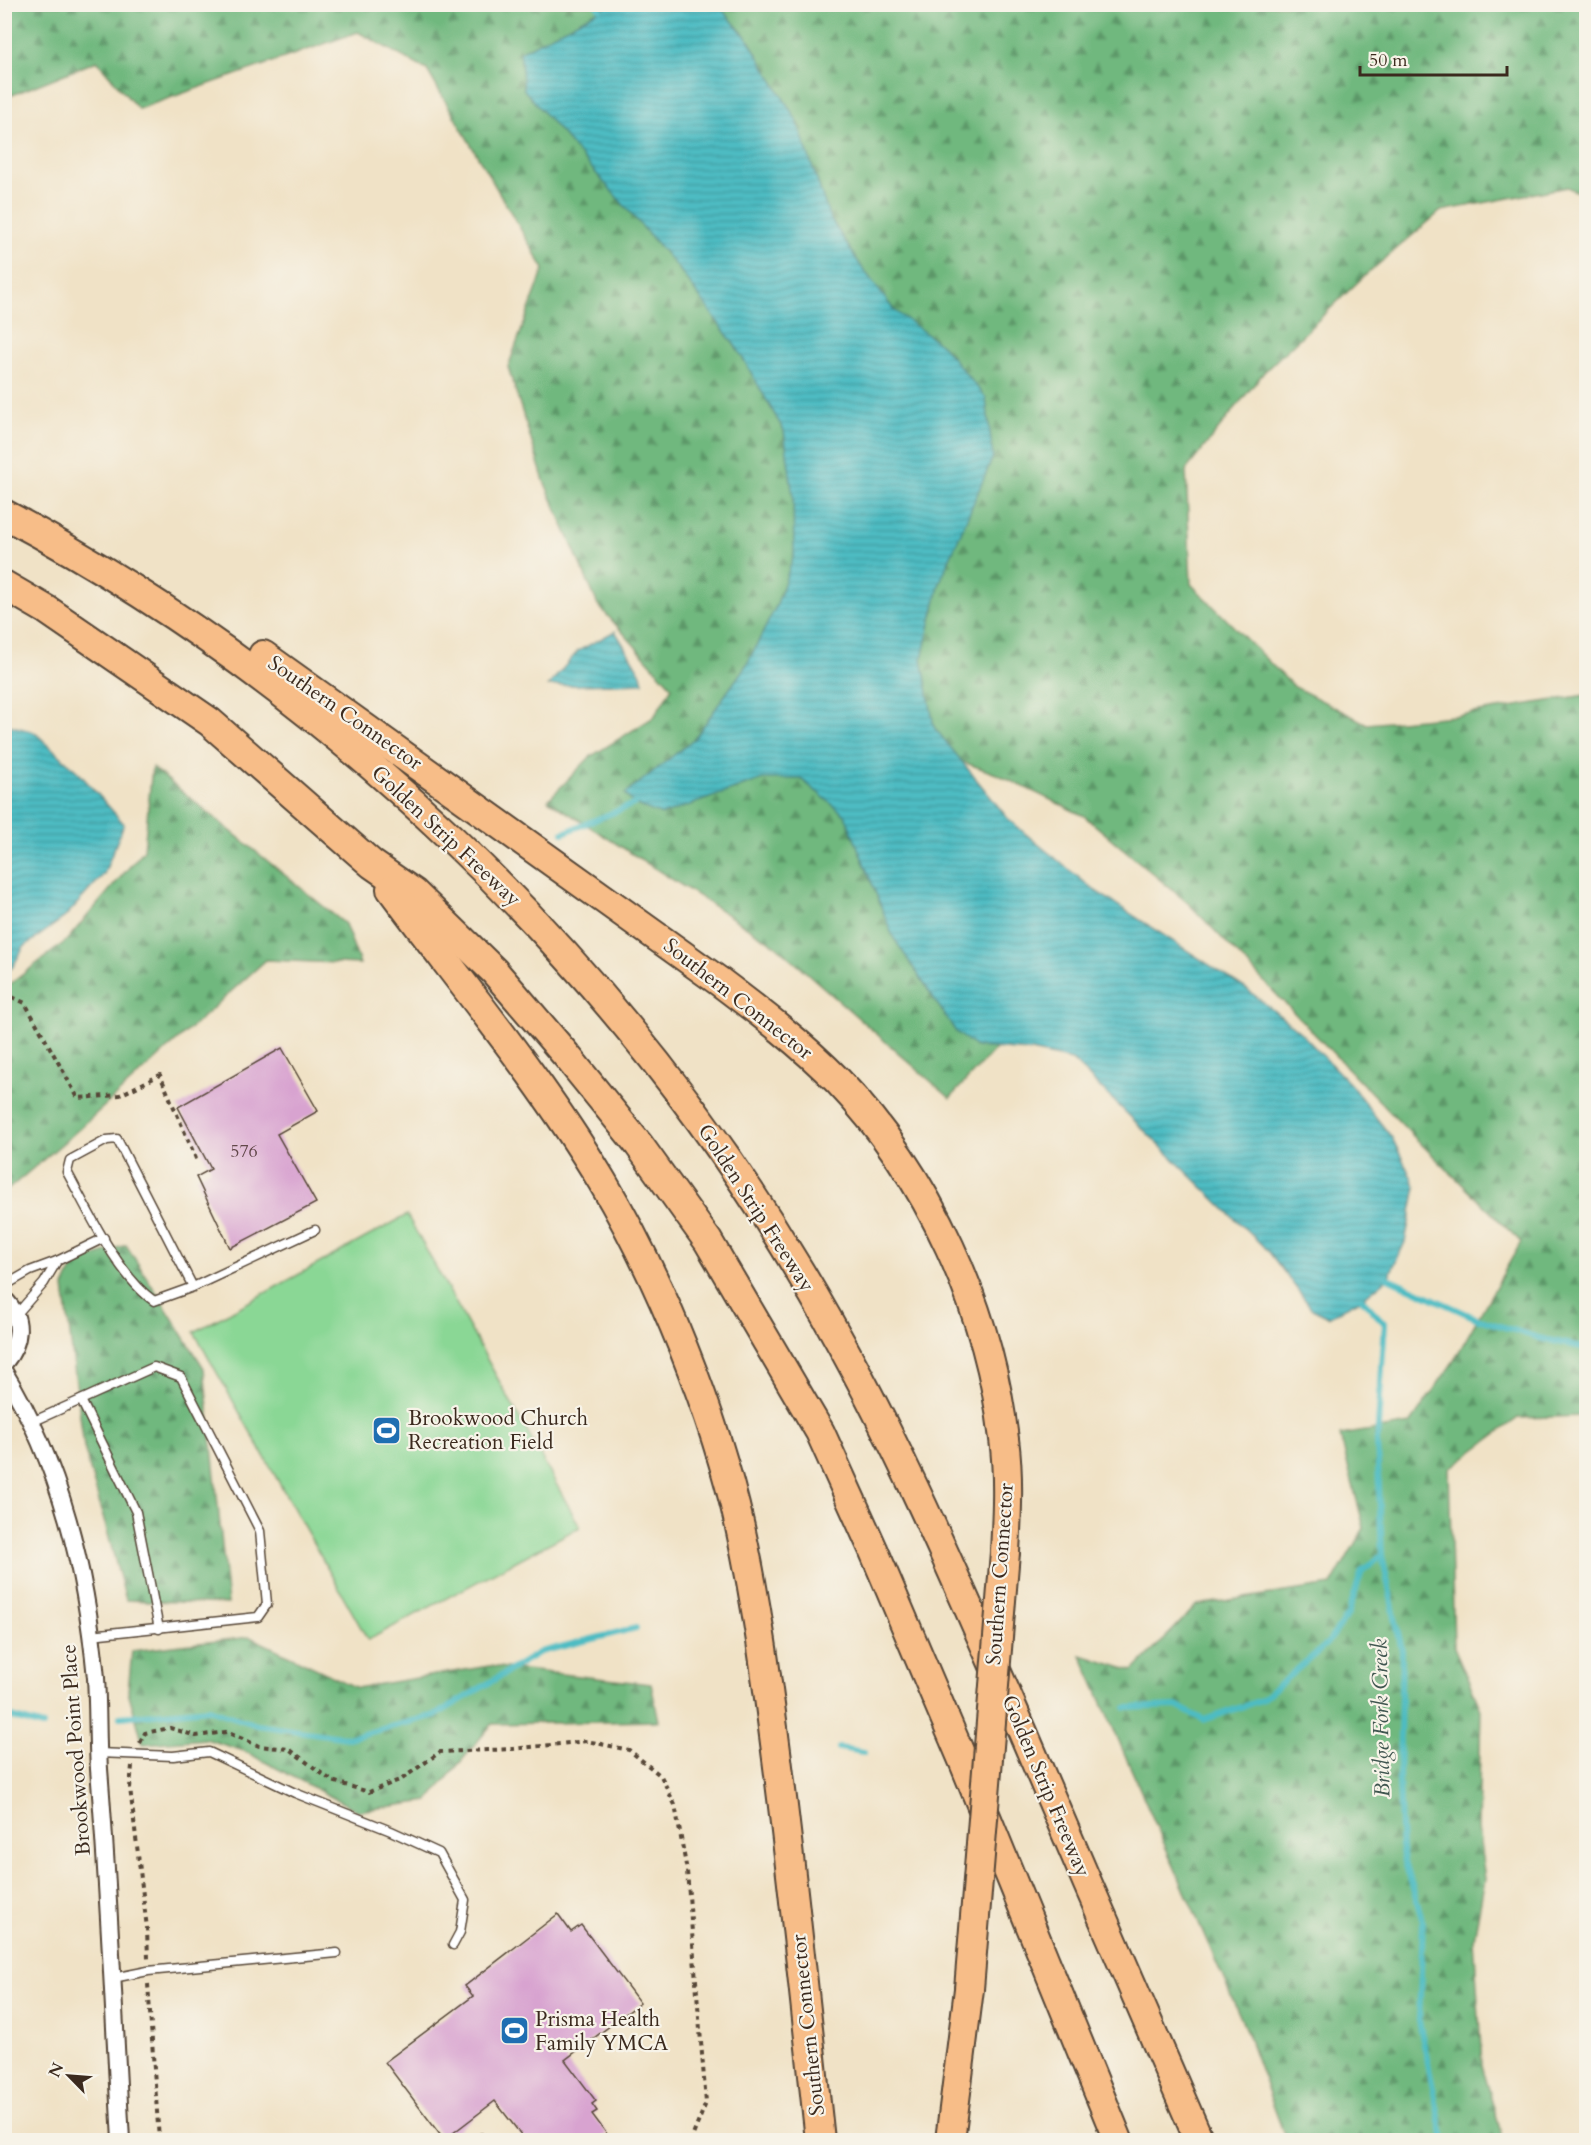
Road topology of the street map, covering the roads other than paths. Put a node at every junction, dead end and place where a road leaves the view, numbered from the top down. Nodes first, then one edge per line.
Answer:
1 (4, 514) edge
2 (43, 534) junction
3 (4, 585) edge
4 (372, 864) junction
5 (315, 1230) dead end
6 (104, 1238) junction
7 (57, 1261) junction
8 (4, 1286) edge
9 (193, 1287) junction
10 (4, 1299) edge
11 (16, 1315) junction
12 (4, 1363) edge
13 (4, 1372) edge
14 (81, 1400) junction
15 (32, 1422) junction
16 (159, 1629) junction
17 (91, 1635) junction
18 (98, 1753) junction
19 (453, 1945) dead end
20 (337, 1953) dead end
21 (113, 1977) junction
22 (121, 2140) edge
23 (820, 2140) edge
24 (950, 2140) edge
25 (1118, 2140) edge
26 (1199, 2140) edge

1 - 2 highway, Golden Strip Freeway
2 - 24 highway, Southern Connector, bridge
2 - 26 highway, Golden Strip Freeway
3 - 4 highway
4 - 23 highway, Southern Connector
4 - 25 highway
5 - 9 lane
6 - 7 lane
6 - 9 lane
6 - 9 lane
7 - 8 lane
7 - 11 lane
10 - 11 street
11 - 12 street
13 - 15 street, Brookwood Point Place
14 - 15 lane
14 - 16 lane
14 - 16 lane
15 - 17 street, Brookwood Point Place
16 - 17 lane
17 - 18 street, Brookwood Point Place
18 - 19 lane
18 - 21 street, Brookwood Point Place
20 - 21 lane
21 - 22 street, Brookwood Point Place

